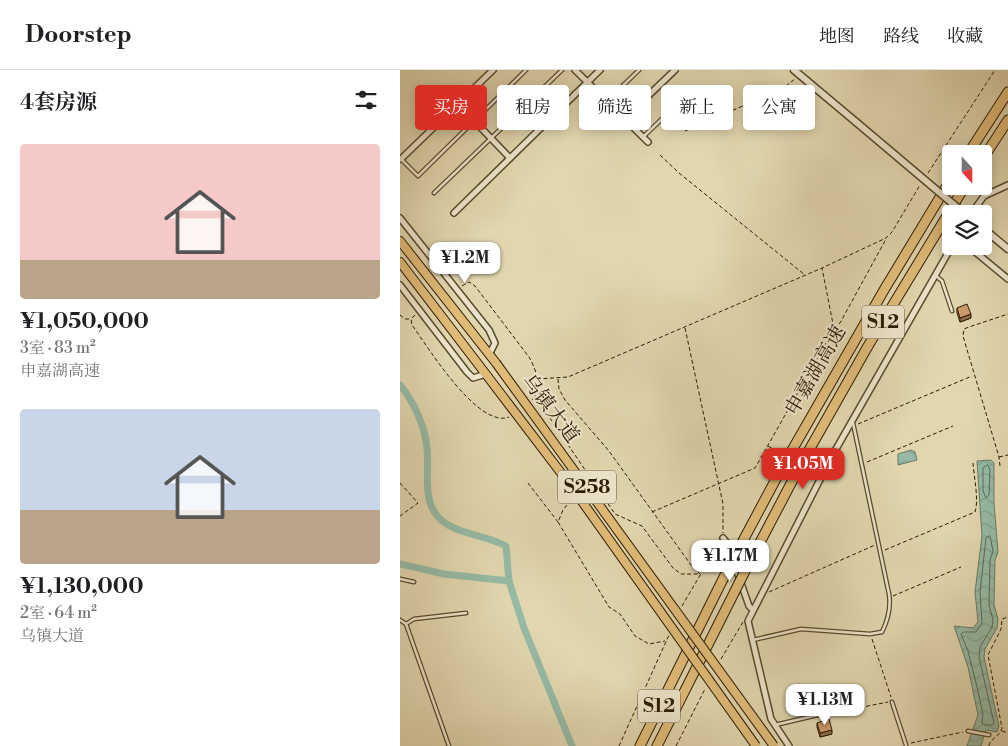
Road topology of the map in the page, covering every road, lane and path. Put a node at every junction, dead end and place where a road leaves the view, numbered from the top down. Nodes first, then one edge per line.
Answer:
1 (492, 70) edge
2 (526, 70) edge
3 (562, 70) edge
4 (575, 70) edge
5 (600, 70) edge
6 (639, 70) edge
7 (675, 70) edge
8 (995, 70) edge
9 (797, 72) edge
10 (587, 82) junction
11 (477, 85) edge
12 (590, 85) edge
13 (624, 85) edge
14 (1008, 92) edge
15 (651, 93) edge
16 (487, 109) edge
17 (661, 120) edge
18 (1008, 120) edge
19 (431, 130) edge
20 (466, 130) edge
21 (483, 130) edge
22 (636, 130) edge
23 (685, 131) dead end
24 (643, 137) junction
25 (491, 138) junction
26 (648, 142) dead end
27 (974, 145) edge
28 (992, 145) edge
29 (660, 155) dead end
30 (510, 158) junction
31 (401, 159) edge
32 (927, 174) dead end
33 (922, 182) dead end
34 (1008, 185) edge
35 (434, 193) dead end
36 (942, 194) edge
37 (960, 195) edge
38 (954, 205) edge
39 (978, 205) edge
40 (454, 213) dead end
41 (400, 218) edge
42 (992, 236) edge
43 (886, 238) junction
44 (400, 240) edge
45 (1008, 249) edge
46 (947, 255) edge
47 (979, 255) edge
48 (400, 262) edge
49 (822, 268) junction
50 (806, 275) junction
51 (935, 275) junction
52 (1008, 279) edge
53 (400, 284) edge
54 (952, 311) dead end
55 (1008, 314) edge
56 (400, 315) edge
57 (411, 319) dead end
58 (685, 327) junction
59 (834, 329) junction
60 (489, 355) junction
61 (487, 376) junction
62 (973, 376) junction
63 (537, 378) dead end
64 (558, 379) junction
65 (535, 396) dead end
66 (853, 423) junction
67 (953, 426) dead end
68 (1008, 455) edge
69 (999, 457) junction
70 (973, 463) dead end
71 (862, 465) junction
72 (1000, 466) dead end
73 (400, 483) edge
74 (528, 483) dead end
75 (718, 484) junction
76 (573, 498) dead end
77 (652, 512) junction
78 (400, 516) edge
79 (558, 522) junction
80 (722, 538) junction
81 (878, 544) junction
82 (880, 552) junction
83 (961, 568) dead end
84 (701, 574) junction
85 (400, 579) edge
86 (414, 582) dead end
87 (768, 593) dead end
88 (890, 598) junction
89 (682, 606) dead end
90 (753, 610) junction
91 (466, 613) dead end
92 (1008, 617) edge
93 (400, 620) edge
94 (406, 624) junction
95 (671, 632) dead end
96 (870, 634) junction
97 (752, 640) junction
98 (667, 641) junction
99 (892, 702) junction
100 (822, 714) joint
101 (774, 726) junction
102 (1001, 731) junction
103 (968, 732) joint
104 (1008, 733) edge
105 (989, 734) dead end
106 (906, 745) joint
107 (449, 746) edge
108 (619, 746) edge
109 (640, 746) edge
110 (656, 746) edge
111 (756, 746) edge
112 (774, 746) edge
113 (789, 746) edge
114 (989, 746) edge

1 - 11 street
2 - 16 lane
3 - 25 lane
4 - 10 street
5 - 10 street
6 - 13 lane
7 - 15 street
8 - 32 path
9 - 23 path
9 - 38 street, bridge
10 - 12 street
10 - 30 street
14 - 27 highway
17 - 24 lane
18 - 28 highway
19 - 31 street
20 - 31 lane
21 - 25 street
22 - 24 street
24 - 26 street
25 - 30 street
25 - 35 lane
29 - 50 path
30 - 40 street
33 - 43 path
34 - 39 street
36 - 109 highway, 申嘉湖高速 / S12, bridge
37 - 110 highway, 申嘉湖高速 / S12, bridge
41 - 60 street
42 - 45 street
43 - 49 path
43 - 59 path
44 - 60 main road, 乌镇大道 / S258
46 - 51 street
47 - 52 street
48 - 61 main road, 乌镇大道 / S258
49 - 50 path
49 - 59 path
50 - 58 path
51 - 54 lane
51 - 66 street
53 - 61 street
55 - 62 path
56 - 57 path
58 - 64 path
58 - 75 path
59 - 75 path
60 - 112 main road, 乌镇大道 / S258, bridge
61 - 111 main road, 乌镇大道 / S258, bridge
62 - 66 path
62 - 69 path
63 - 64 path
64 - 77 path
65 - 84 path
66 - 71 lane
66 - 90 street
67 - 71 path
68 - 69 path
69 - 72 path
70 - 82 path
71 - 81 lane
73 - 78 path
74 - 79 path
75 - 77 path
75 - 80 path
76 - 79 path
77 - 84 path
79 - 98 path
80 - 84 path
80 - 90 street
81 - 82 lane
81 - 87 path
82 - 88 lane
83 - 88 path
84 - 89 path
85 - 86 lane
88 - 96 lane
90 - 97 street
91 - 94 lane
92 - 102 path
93 - 94 lane
94 - 107 lane
95 - 98 path
96 - 97 lane
96 - 99 path
97 - 101 street
98 - 108 path
99 - 100 path
99 - 106 lane
100 - 101 lane
101 - 113 street
102 - 104 path
102 - 114 path
103 - 105 lane
103 - 106 path

